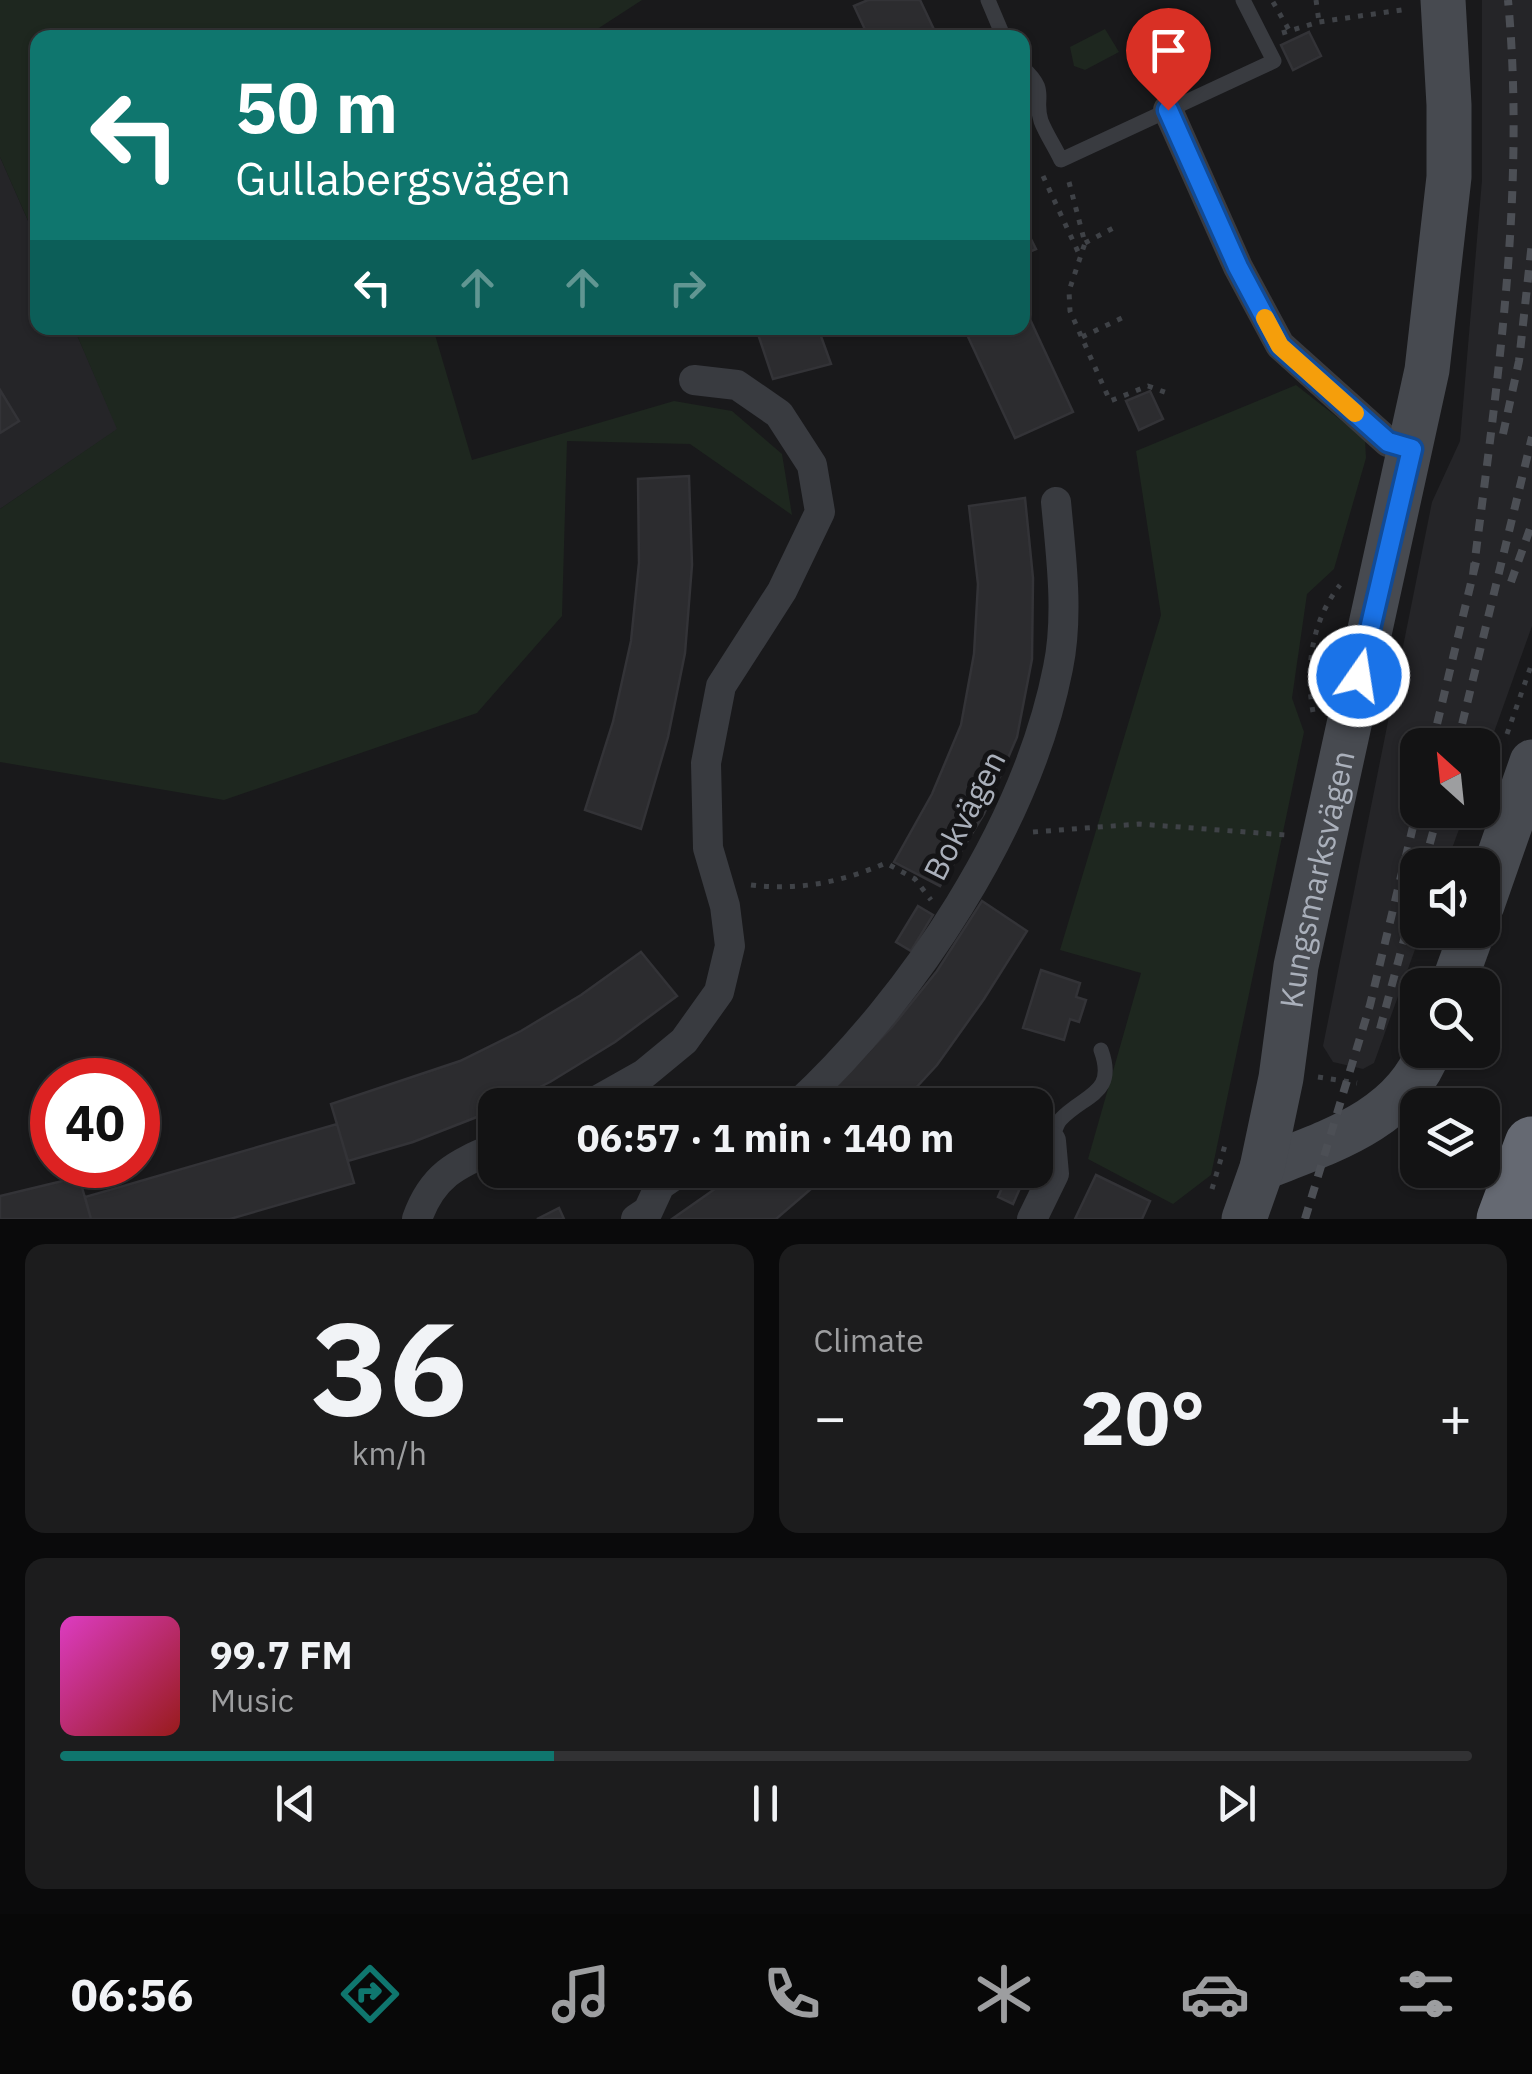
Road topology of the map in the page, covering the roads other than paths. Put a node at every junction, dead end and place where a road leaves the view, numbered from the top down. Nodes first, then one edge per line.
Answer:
1 (988, 0) edge
2 (1244, 0) edge
3 (1431, 4) edge
4 (1001, 30) edge
5 (1030, 76) edge
6 (1168, 110) junction
7 (694, 380) dead end
8 (1412, 449) junction
9 (1056, 502) dead end
10 (1532, 762) edge
11 (1500, 854) edge
12 (1101, 1050) dead end
13 (1420, 1068) edge
14 (619, 1088) edge
15 (814, 1088) edge
16 (1053, 1136) edge
17 (1532, 1144) edge
18 (478, 1155) edge
19 (1262, 1168) junction
20 (659, 1188) edge
21 (1047, 1188) edge
22 (417, 1219) edge
23 (636, 1219) edge
24 (1032, 1219) edge
25 (1244, 1219) edge
26 (1504, 1219) edge

1 - 4 lane
2 - 6 lane
3 - 8 street, Kungsmarksvägen
5 - 6 lane
6 - 8 street
7 - 14 street
8 - 19 street, Kungsmarksvägen
9 - 15 street, Bokvägen
10 - 11 street
12 - 16 lane
13 - 19 street
17 - 26 highway
18 - 22 street
19 - 25 street, Kungsmarksvägen
20 - 23 street
21 - 24 street

